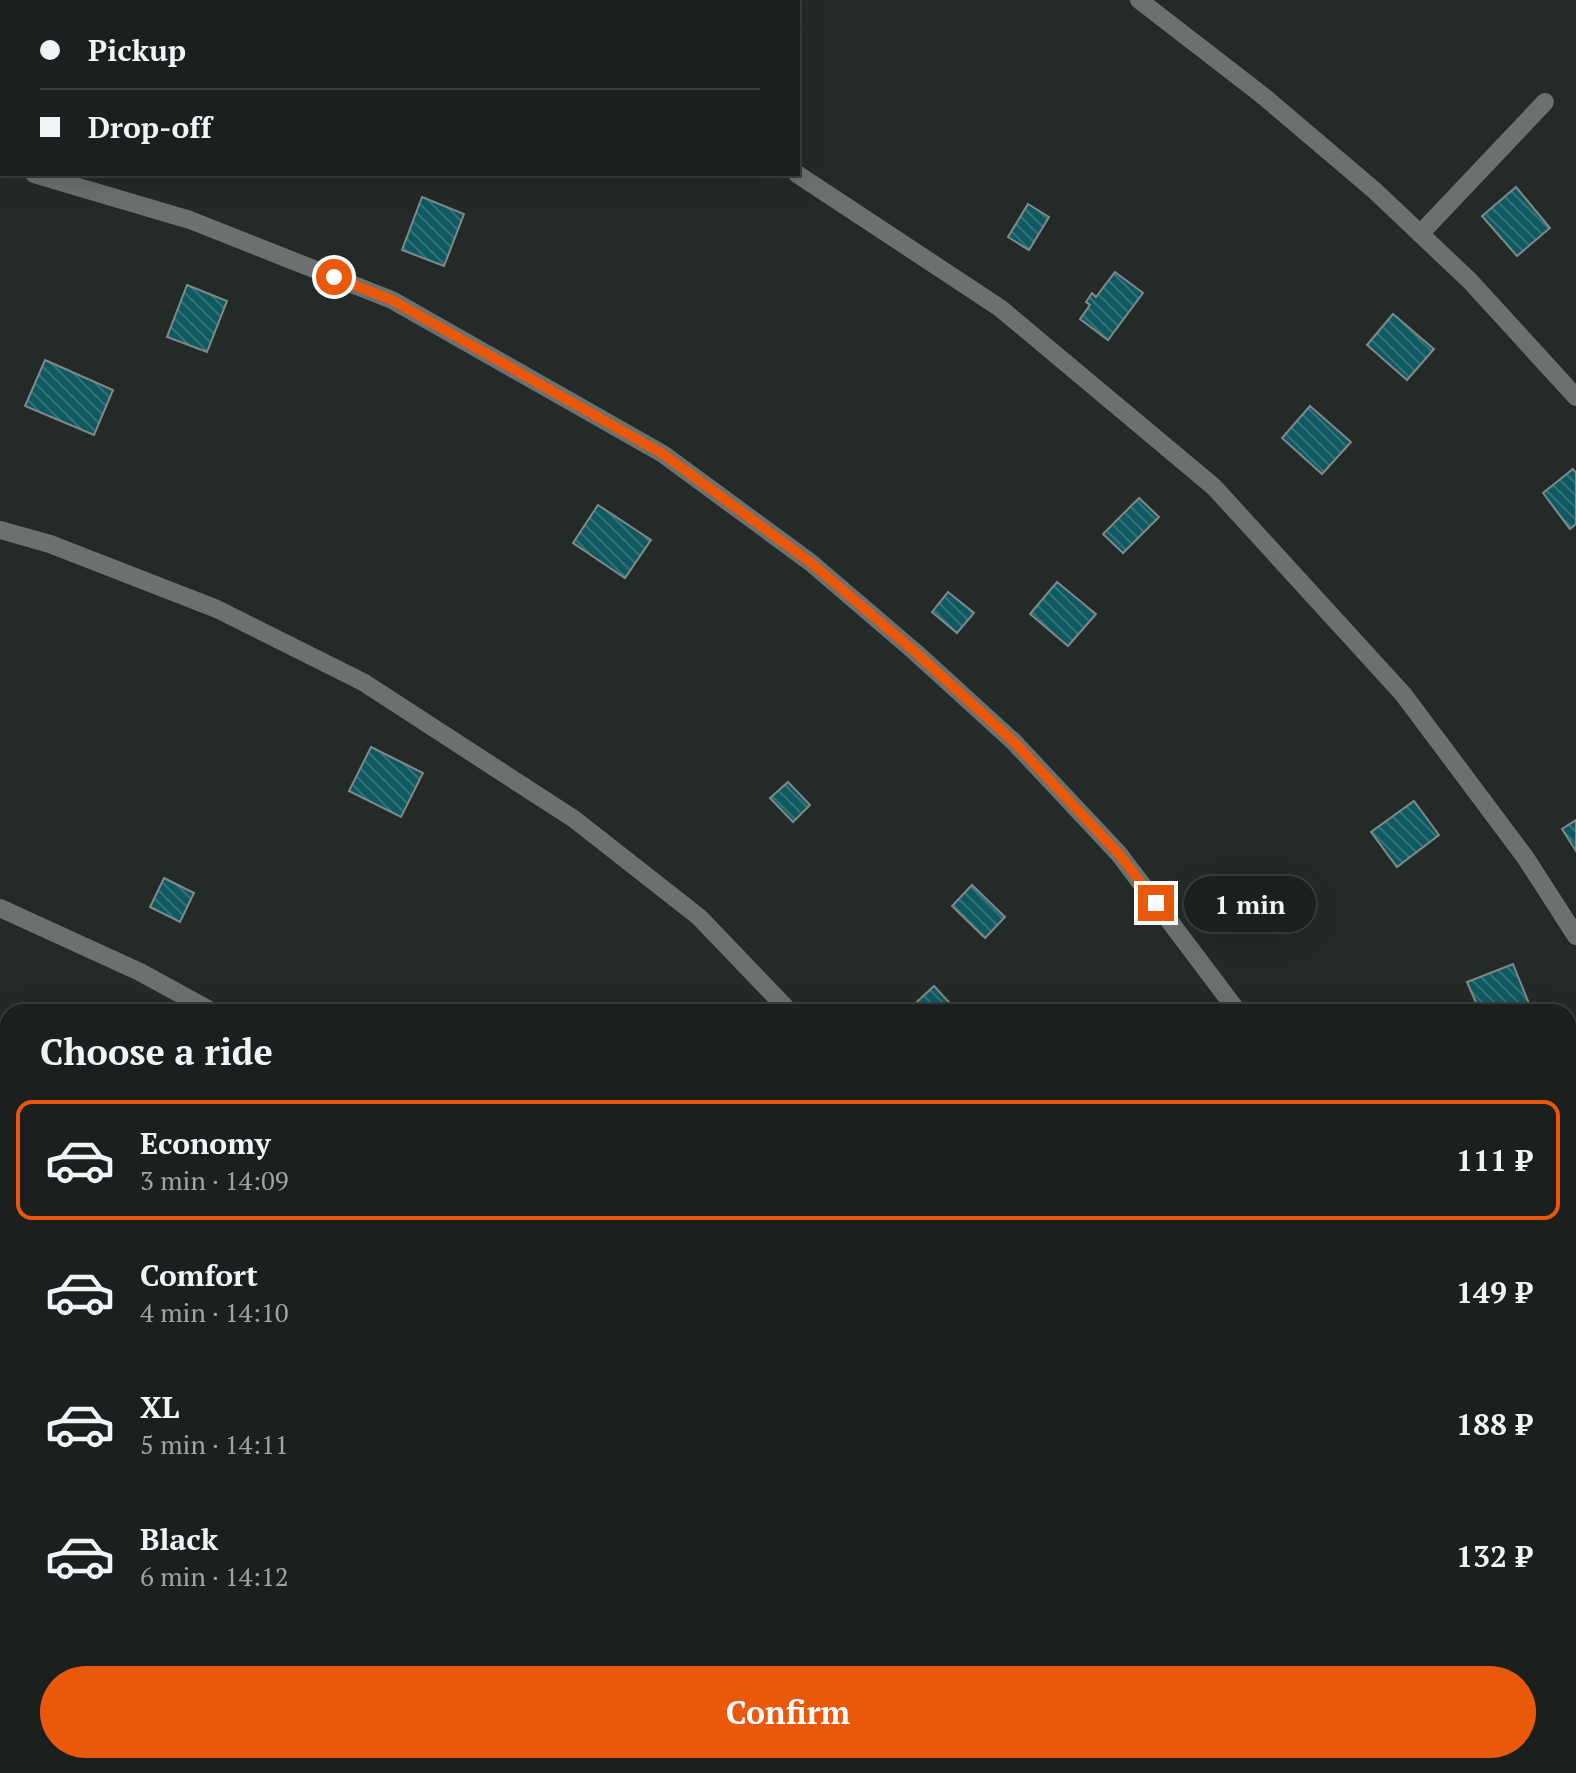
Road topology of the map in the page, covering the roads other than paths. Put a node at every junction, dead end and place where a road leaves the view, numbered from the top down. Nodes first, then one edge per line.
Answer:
1 (1139, 0) edge
2 (1545, 102) dead end
3 (41, 176) edge
4 (800, 176) edge
5 (1420, 234) junction
6 (1576, 397) edge
7 (0, 530) edge
8 (0, 908) edge
9 (1576, 936) edge
10 (198, 1004) edge
11 (782, 1004) edge
12 (1232, 1004) edge

1 - 5 lane
2 - 5 lane
3 - 12 lane
4 - 9 lane
5 - 6 lane
7 - 11 lane
8 - 10 lane

